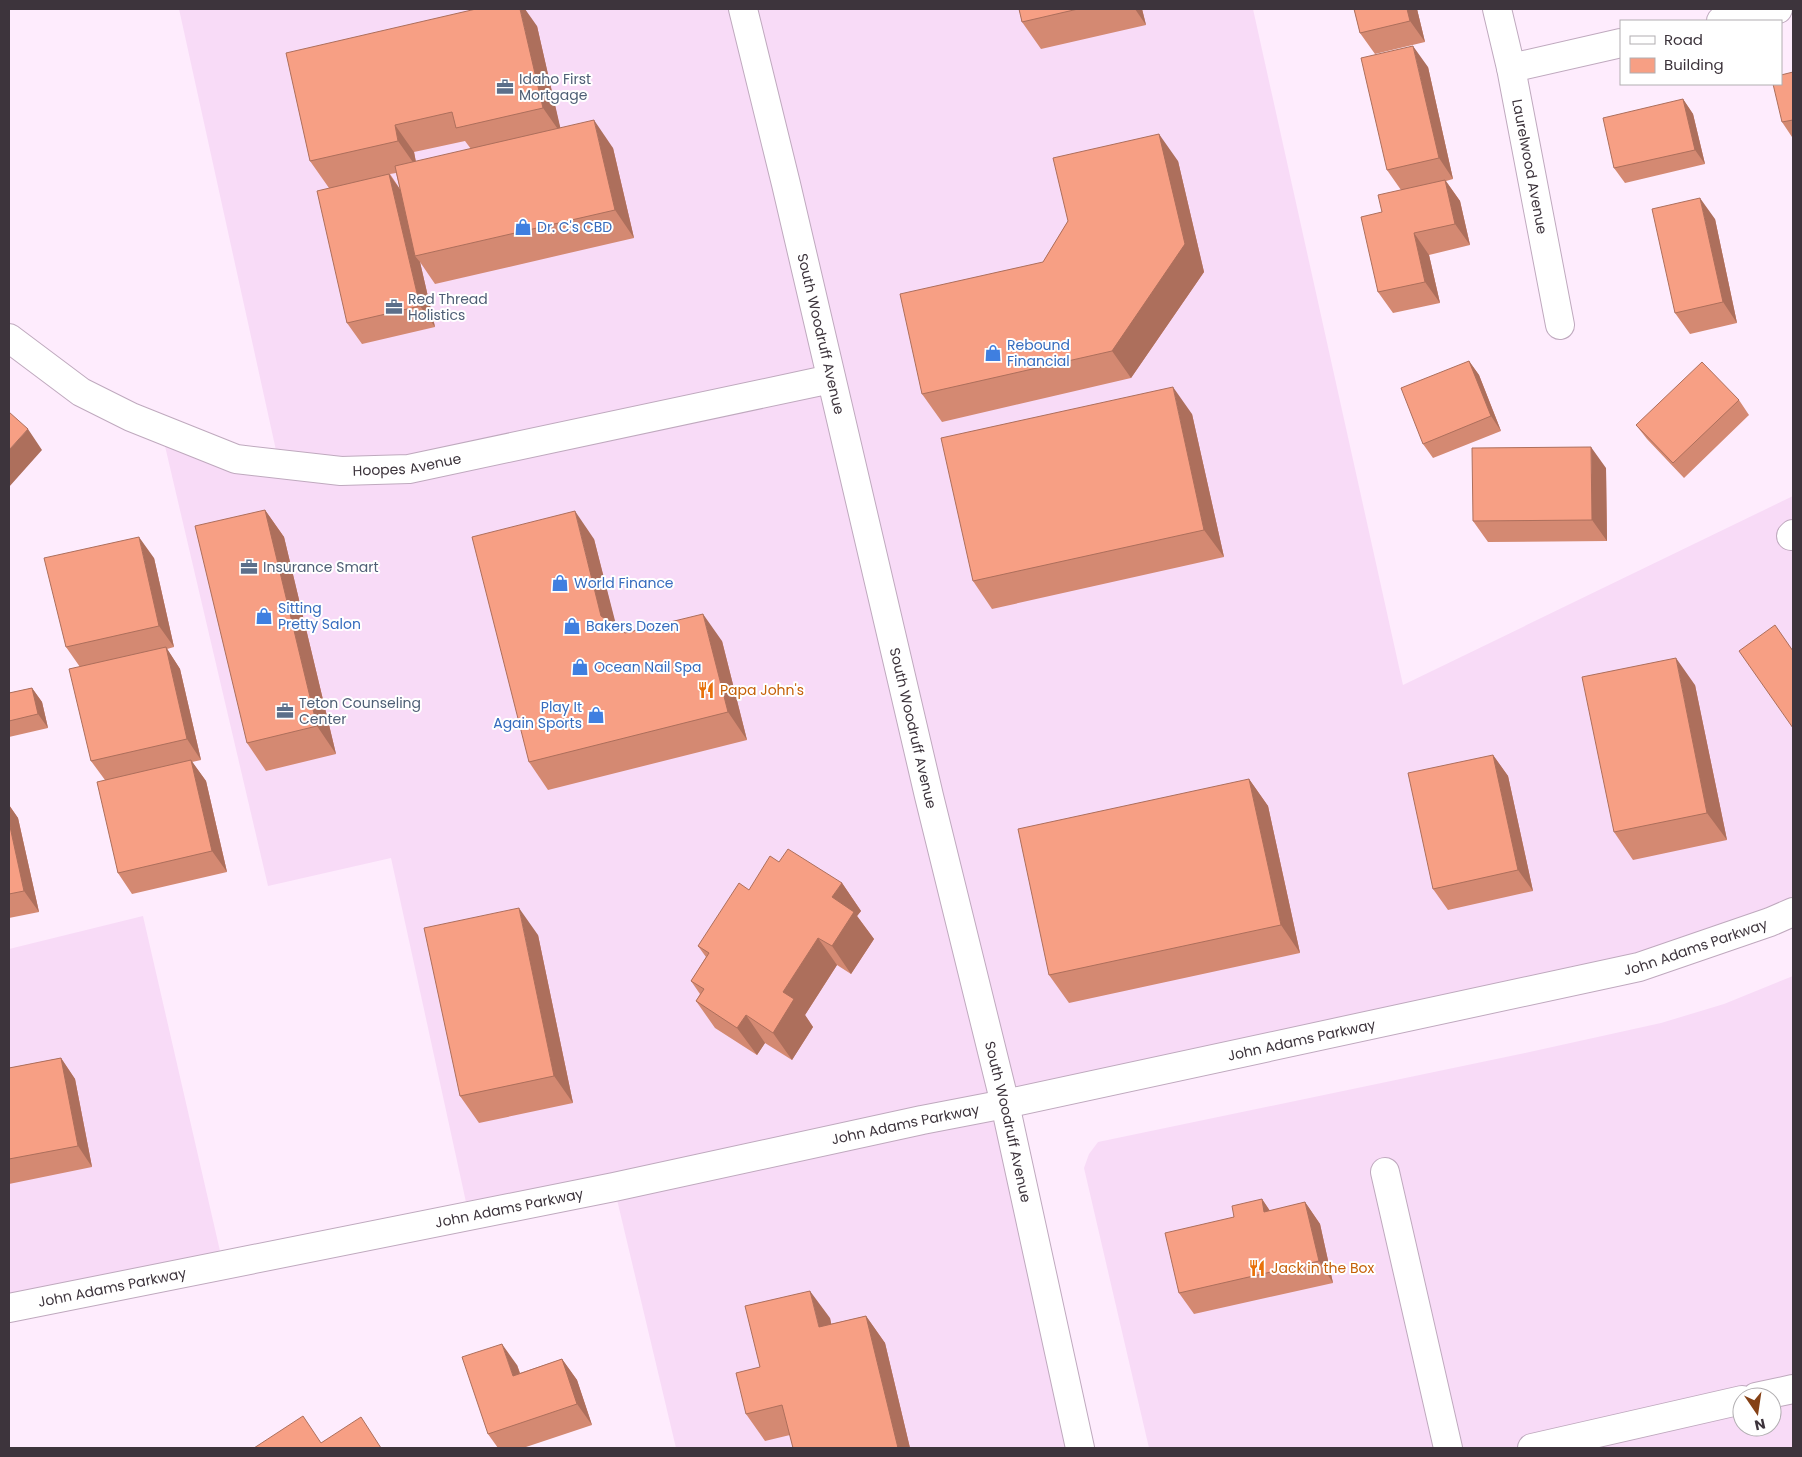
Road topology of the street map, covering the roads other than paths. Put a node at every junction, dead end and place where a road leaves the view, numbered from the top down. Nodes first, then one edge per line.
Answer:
1 (742, 9) edge
2 (1497, 9) edge
3 (1778, 9) edge
4 (1726, 20) edge
5 (1620, 43) edge
6 (1511, 68) junction
7 (1560, 325) dead end
8 (9, 338) edge
9 (831, 379) junction
10 (1793, 912) edge
11 (1005, 1104) junction
12 (1385, 1172) dead end
13 (9, 1308) edge
14 (1732, 1402) edge
15 (1080, 1448) edge
16 (1448, 1448) edge
17 (1532, 1448) edge

1 - 9 street, South Woodruff Avenue
2 - 6 street, Laurelwood Avenue
3 - 4 street
5 - 6 street
6 - 7 street, Laurelwood Avenue
8 - 9 street, Hoopes Avenue
9 - 11 street, South Woodruff Avenue
10 - 11 street, John Adams Parkway
11 - 13 street, John Adams Parkway
11 - 15 street, South Woodruff Avenue
12 - 16 street
14 - 17 street

